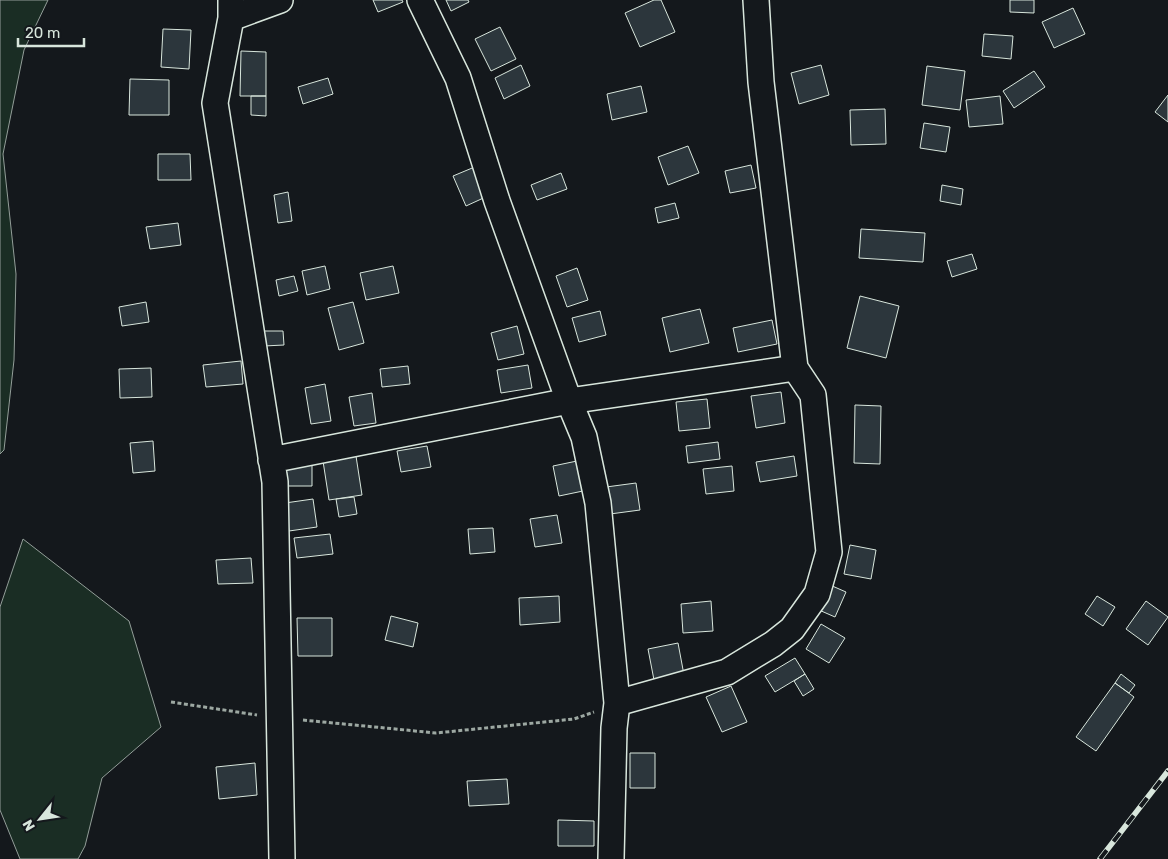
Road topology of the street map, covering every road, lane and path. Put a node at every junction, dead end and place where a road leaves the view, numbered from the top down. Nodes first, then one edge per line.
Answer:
1 (280, 0) edge
2 (420, 0) edge
3 (756, 0) edge
4 (230, 9) edge
5 (795, 368) junction
6 (569, 400) junction
7 (271, 460) junction
8 (171, 702) dead end
9 (616, 703) junction
10 (280, 718) junction
11 (282, 859) edge
12 (612, 859) edge

1 - 4 street
2 - 6 street
3 - 5 street
4 - 7 street
5 - 6 street
5 - 9 street
6 - 7 street
6 - 9 street
7 - 10 street
8 - 10 path
9 - 10 path
9 - 12 street
10 - 11 street

